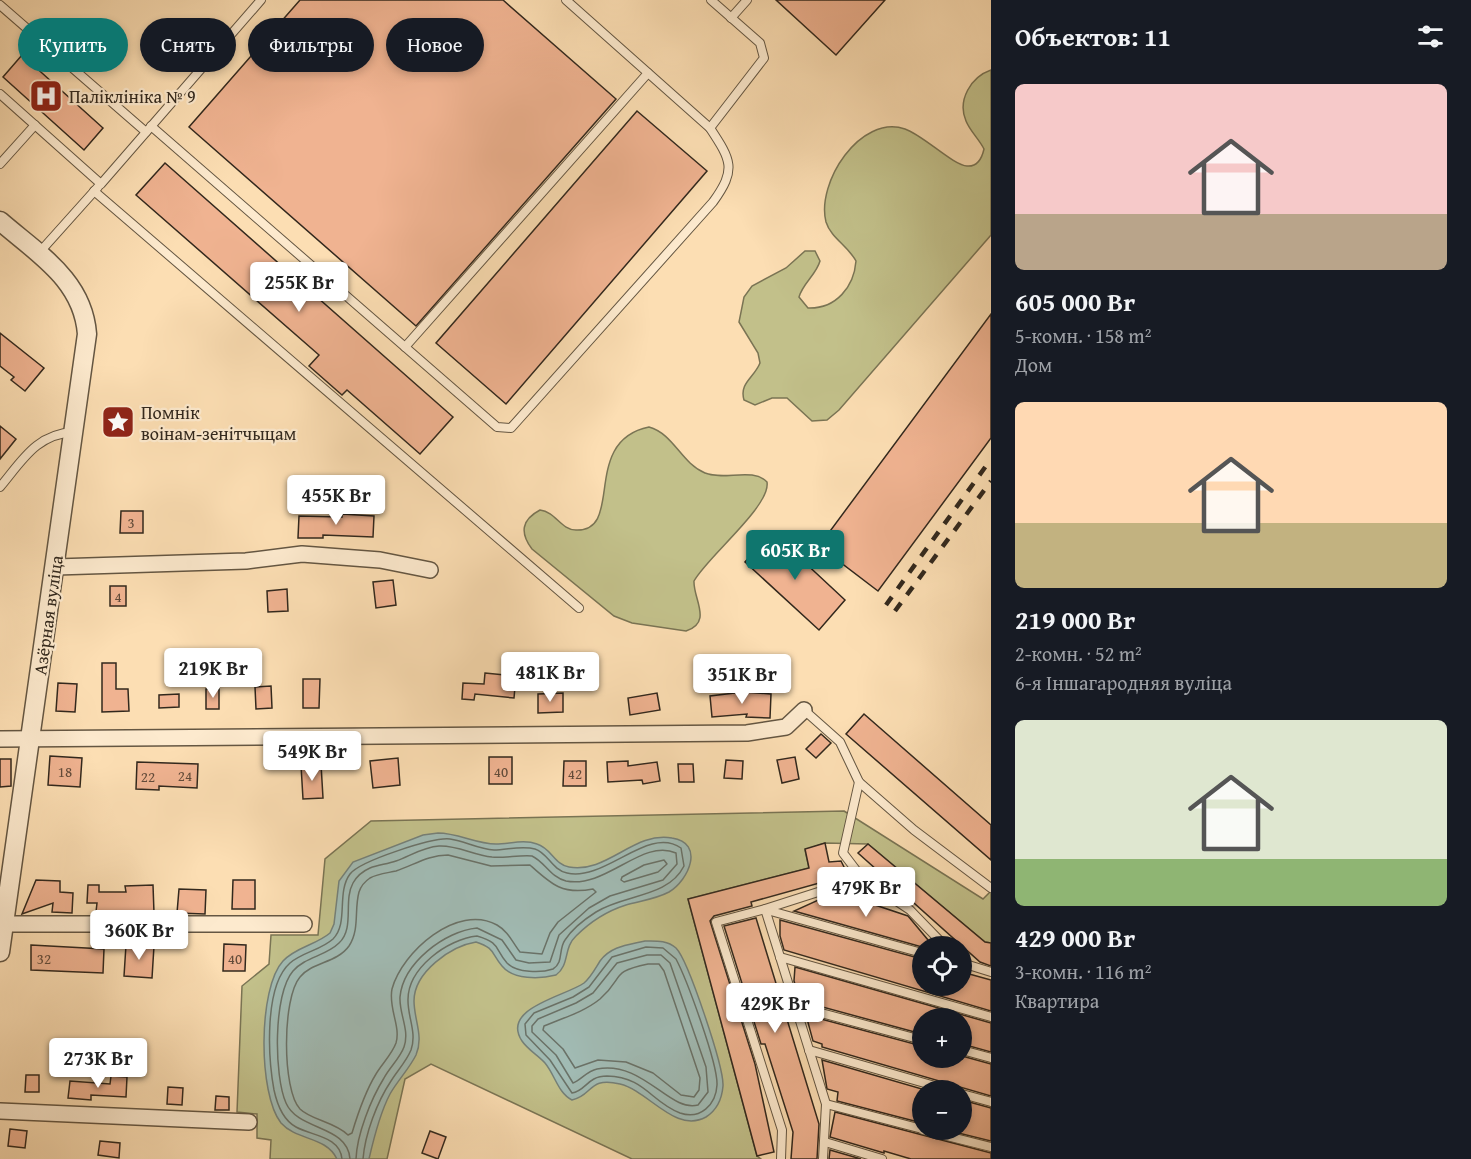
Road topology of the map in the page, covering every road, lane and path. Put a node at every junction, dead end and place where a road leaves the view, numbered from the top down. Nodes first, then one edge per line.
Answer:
1 (261, 0) edge
2 (566, 0) edge
3 (711, 0) edge
4 (747, 0) edge
5 (0, 5) edge
6 (731, 18) junction
7 (648, 73) junction
8 (0, 94) edge
9 (35, 125) junction
10 (710, 128) junction
11 (149, 129) junction
12 (0, 164) edge
13 (101, 183) junction
14 (94, 191) junction
15 (0, 221) edge
16 (38, 254) junction
17 (405, 347) junction
18 (74, 432) junction
19 (0, 487) edge
20 (56, 567) junction
21 (430, 570) dead end
22 (579, 608) dead end
23 (804, 710) joint
24 (0, 739) edge
25 (31, 739) junction
26 (859, 782) junction
27 (862, 878) junction
28 (991, 888) edge
29 (765, 909) junction
30 (2, 924) edge
31 (304, 924) dead end
32 (936, 936) edge
33 (912, 950) edge
34 (0, 952) edge
35 (780, 957) junction
36 (972, 966) edge
37 (991, 972) edge
38 (795, 1006) junction
39 (991, 1017) edge
40 (912, 1037) edge
41 (809, 1050) junction
42 (972, 1053) edge
43 (991, 1058) edge
44 (914, 1080) edge
45 (972, 1097) edge
46 (991, 1102) edge
47 (825, 1104) junction
48 (0, 1111) edge
49 (249, 1122) dead end
50 (912, 1126) edge
51 (965, 1140) edge
52 (825, 1143) junction
53 (991, 1147) edge
54 (781, 1159) edge
55 (823, 1159) edge
56 (882, 1159) edge

1 - 11 lane
2 - 7 lane
3 - 6 lane
4 - 6 lane
5 - 11 lane
6 - 10 lane
7 - 10 lane
7 - 17 lane
8 - 9 lane
9 - 12 lane
9 - 13 lane
10 - 17 lane
11 - 13 lane
11 - 17 lane
13 - 14 lane
14 - 16 lane
14 - 22 lane
15 - 16 street
16 - 18 street, Азёрная вуліца
18 - 19 lane
18 - 20 street, Азёрная вуліца
20 - 21 street
20 - 25 street, Азёрная вуліца
23 - 25 street
23 - 26 lane
24 - 25 street
25 - 30 street, Азёрная вуліца
26 - 27 lane
26 - 28 lane
27 - 29 lane
27 - 32 lane
29 - 33 lane
29 - 35 lane
29 - 54 lane
30 - 31 street
30 - 34 street, Азёрная вуліца
35 - 38 lane
35 - 39 lane
36 - 37 lane
38 - 40 lane
38 - 41 lane
41 - 44 lane
41 - 47 lane
42 - 43 lane
45 - 46 lane
47 - 50 lane
47 - 52 lane
48 - 49 street
51 - 53 lane
52 - 55 lane
52 - 56 lane

